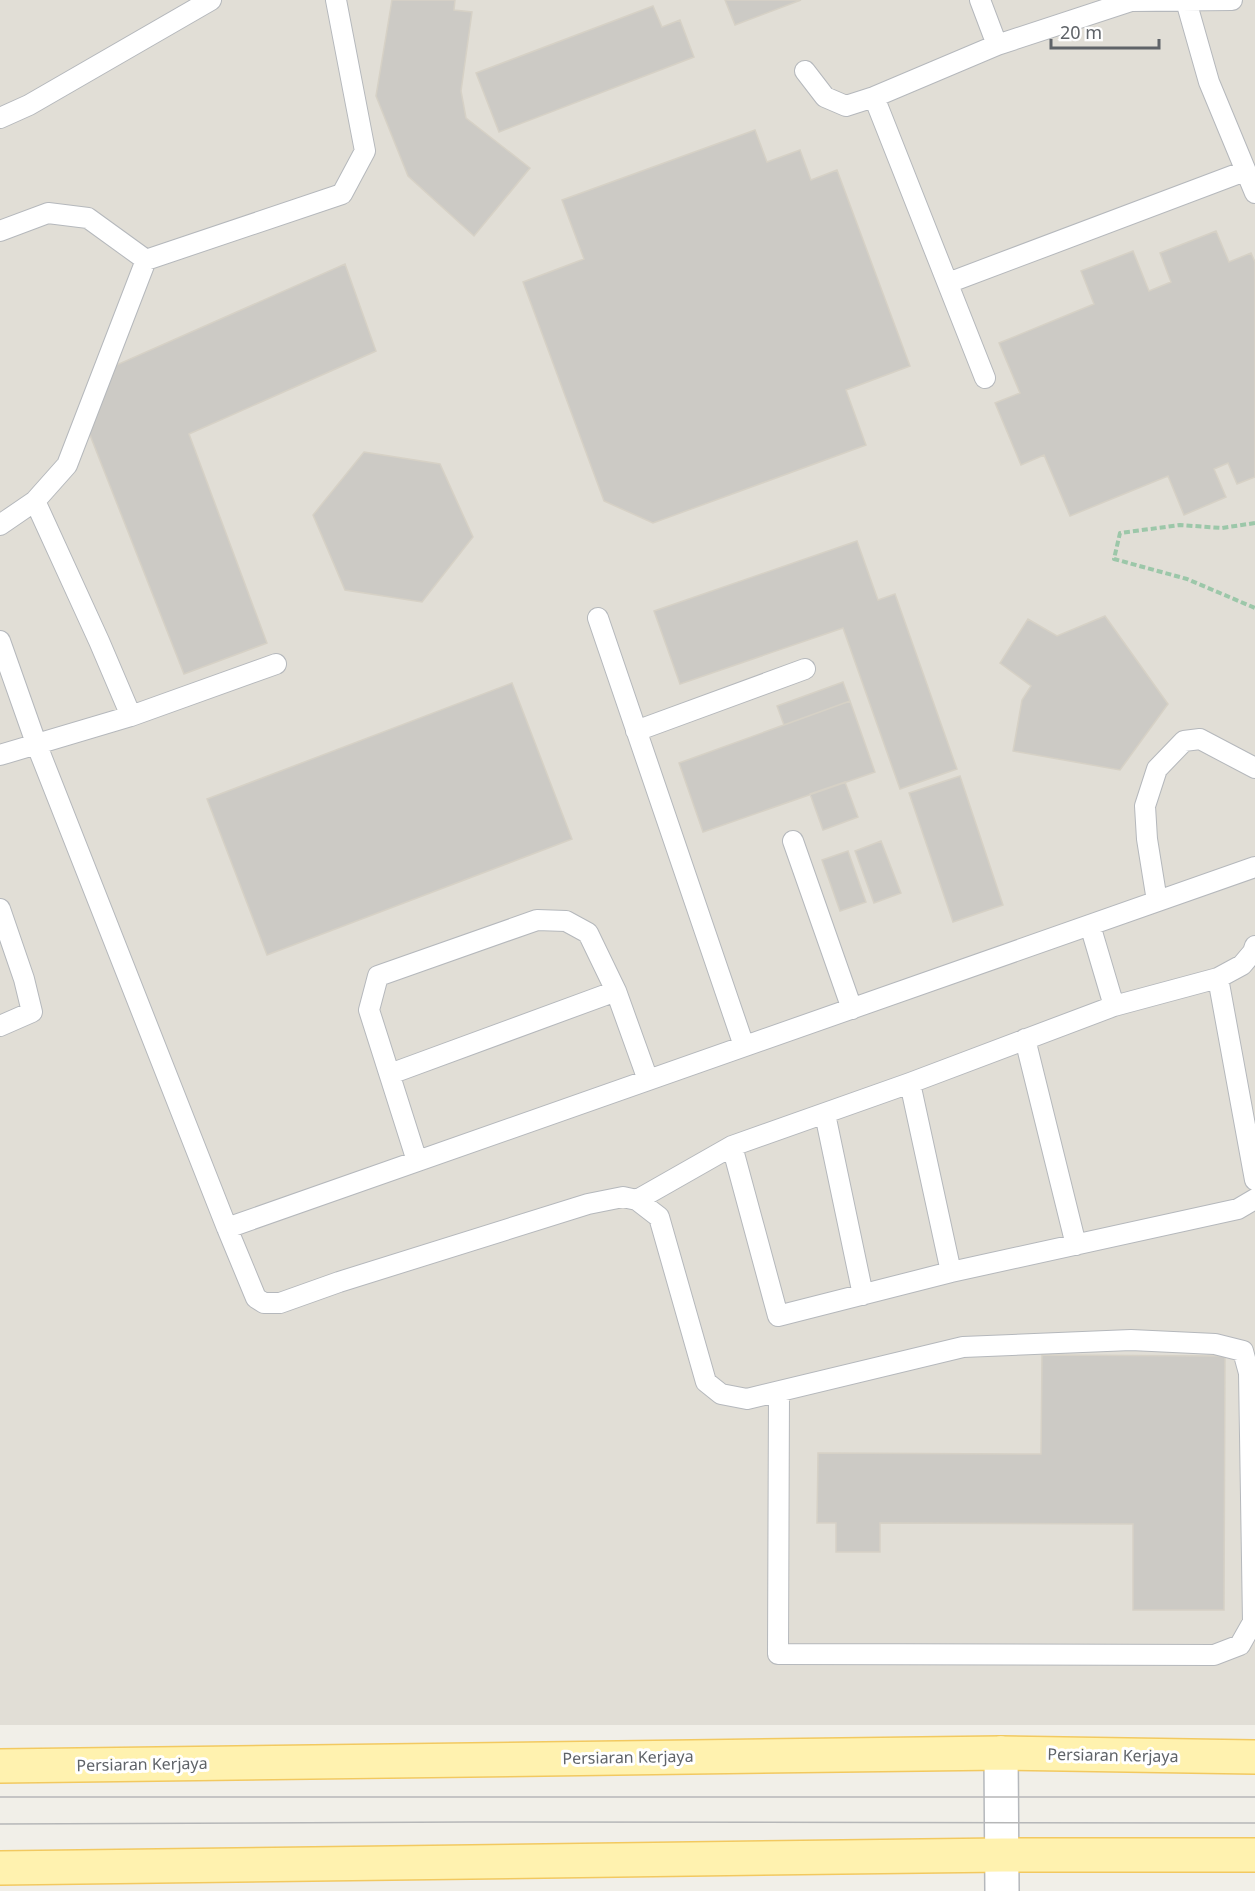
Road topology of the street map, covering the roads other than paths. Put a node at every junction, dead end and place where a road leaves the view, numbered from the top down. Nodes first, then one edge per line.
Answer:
1 (211, 0) edge
2 (336, 0) edge
3 (980, 0) edge
4 (1232, 0) edge
5 (1186, 1) edge
6 (997, 45) junction
7 (805, 71) dead end
8 (874, 97) junction
9 (0, 118) edge
10 (1245, 171) junction
11 (1255, 193) edge
12 (0, 231) edge
13 (146, 260) junction
14 (948, 284) junction
15 (985, 378) dead end
16 (35, 501) junction
17 (0, 525) edge
18 (598, 618) dead end
19 (0, 641) edge
20 (276, 664) dead end
21 (805, 669) dead end
22 (131, 716) junction
23 (636, 731) junction
24 (36, 743) junction
25 (0, 755) edge
26 (1255, 768) edge
27 (793, 841) dead end
28 (1255, 867) edge
29 (1157, 901) junction
30 (0, 909) edge
31 (1090, 925) junction
32 (1255, 946) edge
33 (1218, 978) junction
34 (616, 991) junction
35 (1114, 1006) junction
36 (852, 1009) junction
37 (0, 1026) edge
38 (1025, 1039) junction
39 (744, 1046) junction
40 (390, 1074) junction
41 (648, 1080) junction
42 (910, 1083) junction
43 (825, 1114) junction
44 (732, 1146) junction
45 (417, 1161) junction
46 (1255, 1180) edge
47 (1255, 1198) edge
48 (637, 1200) junction
49 (227, 1228) junction
50 (1076, 1245) junction
51 (951, 1272) junction
52 (863, 1294) junction
53 (779, 1392) junction
54 (1001, 1753) junction
55 (1255, 1757) edge
56 (0, 1766) edge
57 (1002, 1855) junction
58 (1255, 1855) edge
59 (0, 1868) edge
60 (1002, 1891) edge

1 - 9 lane
2 - 13 lane
3 - 6 lane
4 - 5 lane
5 - 6 lane
5 - 10 lane
6 - 8 lane
7 - 8 lane
8 - 14 lane
10 - 11 lane
10 - 14 lane
12 - 13 lane
13 - 16 lane
14 - 15 lane
16 - 17 lane
16 - 22 lane
18 - 23 lane
19 - 24 lane
20 - 22 lane
21 - 23 lane
22 - 24 lane
23 - 39 lane
24 - 25 lane
24 - 49 lane
26 - 29 lane
27 - 36 lane
28 - 29 lane
29 - 31 lane
30 - 37 lane
31 - 35 lane
31 - 36 lane
32 - 33 lane
33 - 35 lane
33 - 46 lane
34 - 40 lane
34 - 40 lane
34 - 41 lane
35 - 38 lane
36 - 39 lane
38 - 42 lane
38 - 50 lane
39 - 41 lane
40 - 45 lane
41 - 45 lane
42 - 43 lane
42 - 51 lane
43 - 44 lane
43 - 52 lane
44 - 48 lane
44 - 52 lane
45 - 49 lane
47 - 50 lane
48 - 49 lane
48 - 53 lane
50 - 51 lane
51 - 52 lane
53 - 53 lane
54 - 55 main road, Persiaran Kerjaya
54 - 56 main road, Persiaran Kerjaya
54 - 57 street
57 - 58 main road
57 - 59 main road
57 - 60 street

